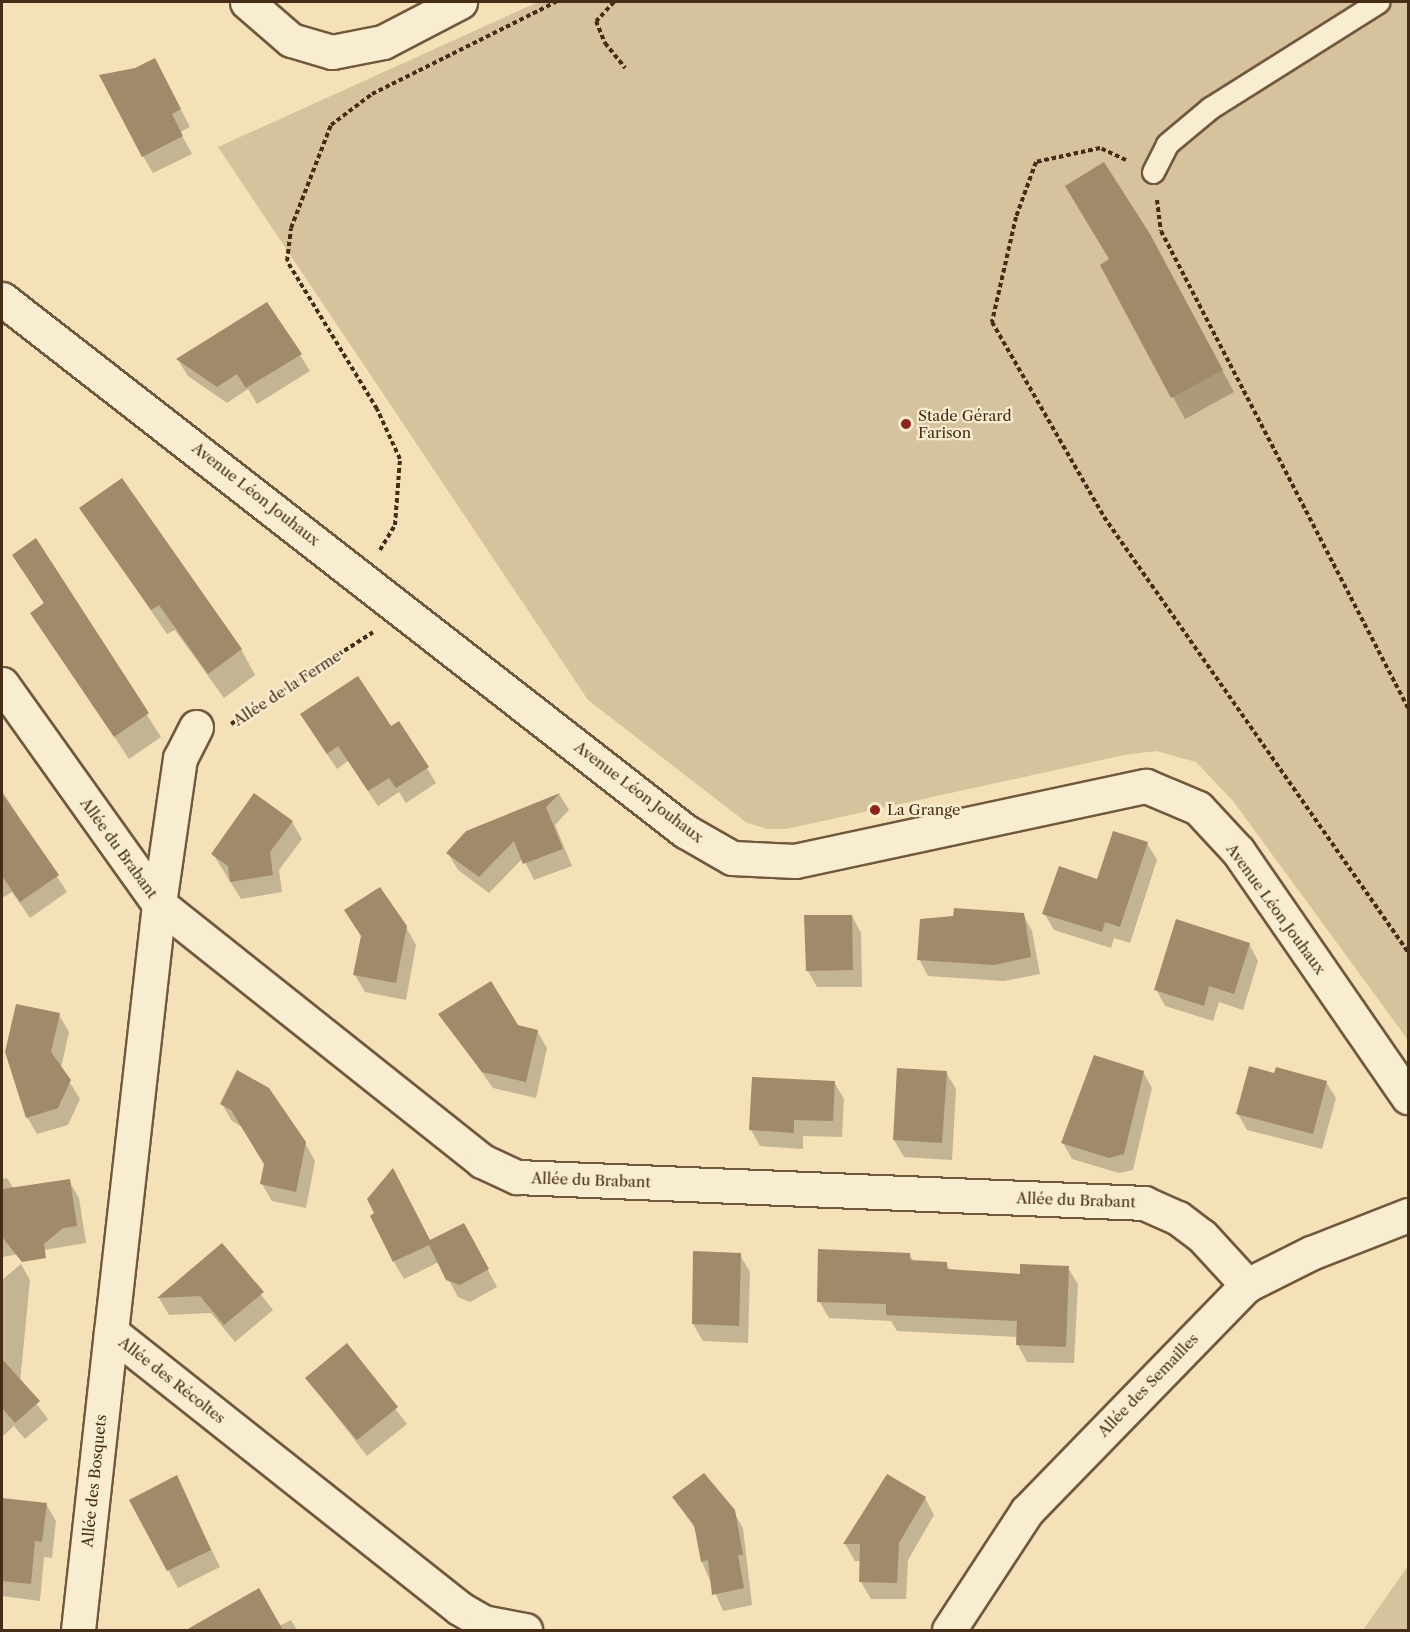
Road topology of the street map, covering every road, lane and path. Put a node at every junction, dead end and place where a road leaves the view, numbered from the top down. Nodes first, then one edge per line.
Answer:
1 (247, 2) edge
2 (460, 2) edge
3 (556, 2) edge
4 (614, 2) edge
5 (1378, 2) edge
6 (626, 68) dead end
7 (1153, 172) junction
8 (2, 299) edge
9 (363, 577) junction
10 (406, 610) junction
11 (2, 684) edge
12 (1408, 708) edge
13 (196, 727) joint
14 (159, 904) junction
15 (1408, 952) edge
16 (1408, 1097) edge
17 (1408, 1215) edge
18 (1247, 1285) junction
19 (111, 1332) junction
20 (78, 1630) edge
21 (525, 1630) edge
22 (950, 1630) edge

1 - 2 street
3 - 9 path
4 - 6 path
5 - 7 lane
7 - 12 path
7 - 15 path
8 - 9 street, Avenue Léon Jouhaux
9 - 10 street, Avenue Léon Jouhaux
10 - 13 path, Allée de la Ferme
10 - 16 street, Avenue Léon Jouhaux
11 - 14 street, Allée du Brabant
13 - 14 street
14 - 18 street, Allée du Brabant
14 - 19 street, Allée des Récoltes
17 - 18 street, Allée des Semailles
18 - 22 street, Allée des Semailles
19 - 20 street, Allée des Bosquets
19 - 21 street, Allée des Récoltes

